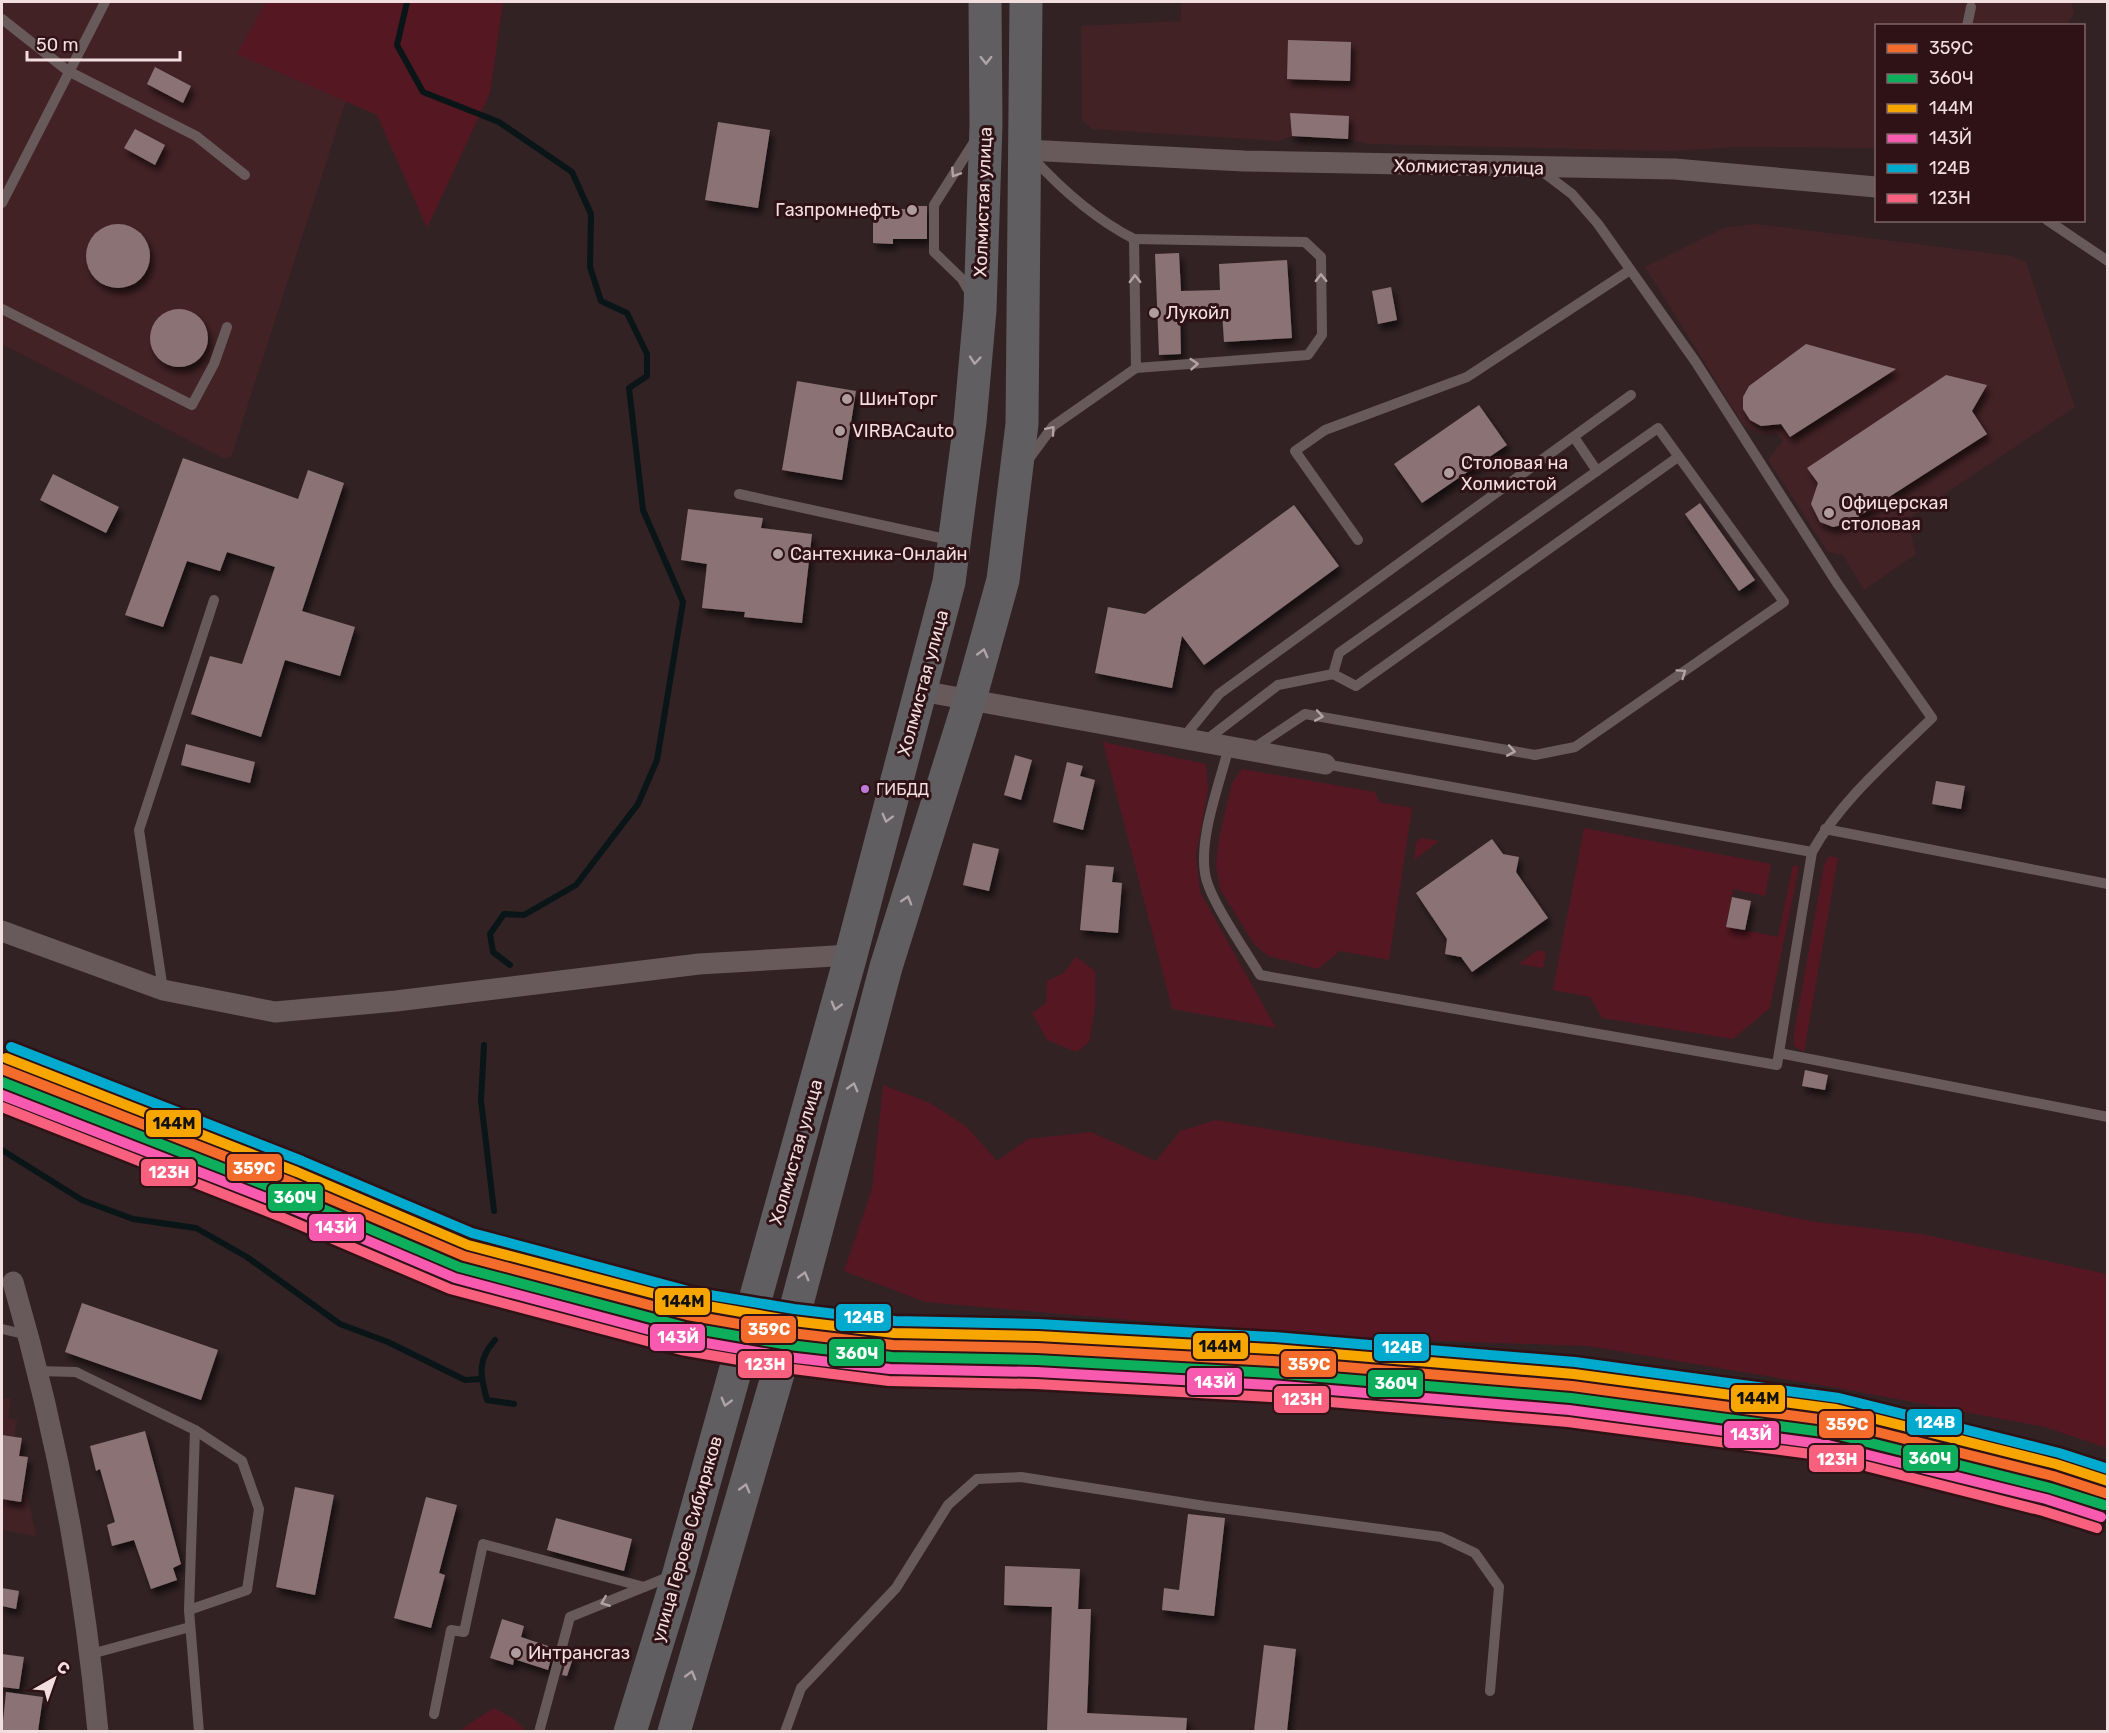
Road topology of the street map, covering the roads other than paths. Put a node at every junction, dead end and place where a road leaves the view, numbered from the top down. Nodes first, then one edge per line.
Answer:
1 (105, 2) edge
2 (985, 2) edge
3 (1026, 2) edge
4 (1971, 7) dead end
5 (2, 19) edge
6 (1967, 24) edge
7 (68, 71) junction
8 (986, 124) junction
9 (1026, 150) junction
10 (1538, 168) junction
11 (245, 175) dead end
12 (1875, 187) edge
13 (2, 203) edge
14 (2050, 222) edge
15 (1134, 239) junction
16 (2108, 261) edge
17 (1630, 270) junction
18 (2, 309) edge
19 (980, 310) junction
20 (227, 327) dead end
21 (1136, 368) junction
22 (1631, 396) dead end
23 (1574, 437) junction
24 (1678, 457) junction
25 (1597, 471) junction
26 (1015, 477) junction
27 (739, 494) dead end
28 (1358, 540) dead end
29 (954, 541) junction
30 (214, 600) dead end
31 (1333, 674) junction
32 (921, 691) junction
33 (970, 699) junction
34 (1184, 737) junction
35 (1205, 741) junction
36 (1229, 746) junction
37 (1251, 750) junction
38 (1324, 764) joint
39 (1825, 829) junction
40 (1812, 852) junction
41 (2108, 884) edge
42 (2, 931) edge
43 (851, 955) junction
44 (163, 990) junction
45 (1779, 1053) junction
46 (2108, 1117) edge
47 (14, 1282) dead end
48 (2, 1329) edge
49 (29, 1335) junction
50 (742, 1346) joint
51 (38, 1371) junction
52 (195, 1430) junction
53 (679, 1573) junction
54 (644, 1587) junction
55 (189, 1610) junction
56 (190, 1627) junction
57 (91, 1654) junction
58 (1490, 1691) dead end
59 (434, 1714) dead end
60 (98, 1731) edge
61 (199, 1731) edge
62 (539, 1731) edge
63 (630, 1731) edge
64 (674, 1731) edge
65 (785, 1731) edge

1 - 7 lane
2 -> 8 highway, Холмистая улица
3 - 9 highway, Холмистая улица
4 - 6 lane
5 - 7 lane
7 - 11 lane
7 - 13 lane
8 - 19 highway, Холмистая улица
8 -> 19 lane
9 - 10 street, Холмистая улица
9 - 15 lane
9 - 26 highway, Холмистая улица
10 - 12 street, Холмистая улица
10 - 17 lane
14 - 16 lane
21 -> 15 lane
21 -> 15 lane
17 - 28 lane
17 - 39 lane
18 - 20 lane
19 -> 29 highway, Холмистая улица
26 -> 21 lane
22 - 23 lane
23 - 25 lane
23 - 34 lane
24 - 25 lane
24 - 31 lane
37 -> 24 lane
25 - 31 lane
33 -> 26 highway, Холмистая улица
27 - 29 lane
29 - 32 highway, Холмистая улица
30 - 44 lane
31 - 35 lane
32 - 33 street
32 -> 43 highway, Холмистая улица
33 - 34 street
64 -> 33 highway, Холмистая улица
34 - 35 street
35 - 36 street
36 - 37 street
36 - 45 lane
37 - 38 street
38 - 40 lane
39 - 40 lane
39 - 41 lane
40 - 45 lane
42 - 44 street
43 - 44 street
43 -> 50 highway, Холмистая улица
45 - 46 lane
47 - 49 street
48 - 49 lane
49 - 51 street
50 -> 53 highway, улица Героев Сибиряков
51 - 52 lane
51 - 57 street
52 - 55 lane
52 - 55 lane
53 - 54 lane
53 - 63 highway, улица Героев Сибиряков
54 - 59 lane
54 -> 62 lane
55 - 56 lane
56 - 57 lane
56 - 61 lane
57 - 60 street
58 - 65 lane

